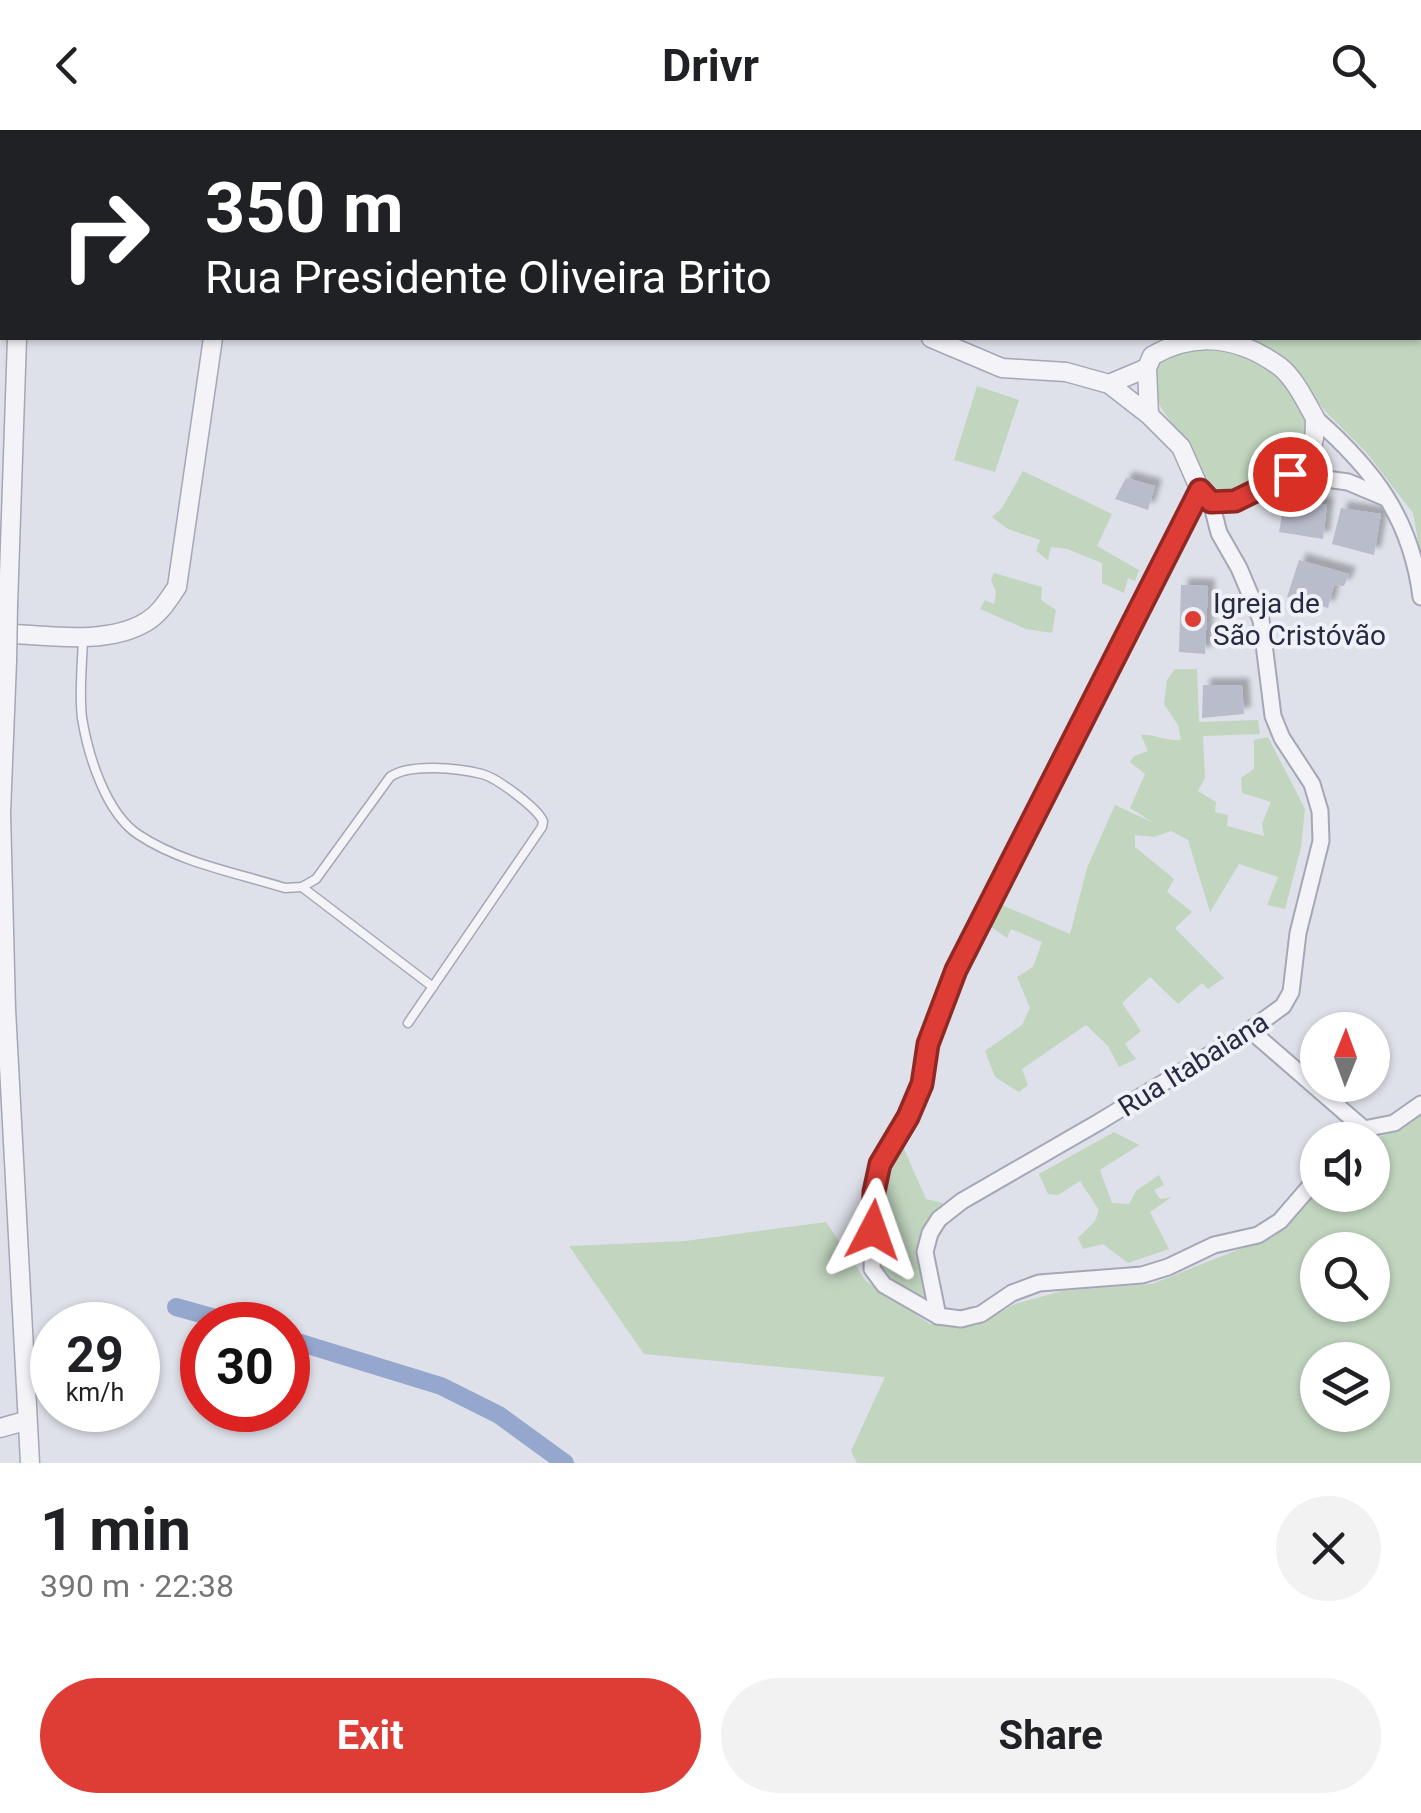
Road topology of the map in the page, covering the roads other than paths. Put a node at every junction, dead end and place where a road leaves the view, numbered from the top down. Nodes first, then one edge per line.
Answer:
1 (17, 340) edge
2 (214, 340) edge
3 (935, 340) edge
4 (1184, 340) edge
5 (1203, 340) edge
6 (1151, 354) edge
7 (1109, 384) junction
8 (1150, 415) junction
9 (1316, 418) junction
10 (1290, 474) junction
11 (1206, 496) junction
12 (1390, 500) junction
13 (1421, 597) edge
14 (0, 634) edge
15 (83, 636) junction
16 (302, 887) junction
17 (433, 987) junction
18 (408, 1023) dead end
19 (1250, 1030) junction
20 (1421, 1104) edge
21 (1346, 1122) edge
22 (1390, 1125) edge
23 (1300, 1198) edge
24 (938, 1316) junction
25 (25, 1421) junction
26 (0, 1428) edge
27 (30, 1463) edge

1 - 25 street, bridge
2 - 15 street
3 - 7 street
4 - 6 street
5 - 9 street
6 - 7 street
6 - 8 street
7 - 8 street
8 - 11 street
9 - 10 street
9 - 12 street
10 - 11 street
10 - 12 street
11 - 19 street, Rua Itabaiana
11 - 24 street
12 - 13 street
14 - 15 street
15 - 16 lane
16 - 17 lane
16 - 17 lane
17 - 18 lane
19 - 21 street
19 - 24 street, Rua Itabaiana
20 - 22 street
23 - 24 street
25 - 26 street
25 - 27 street

